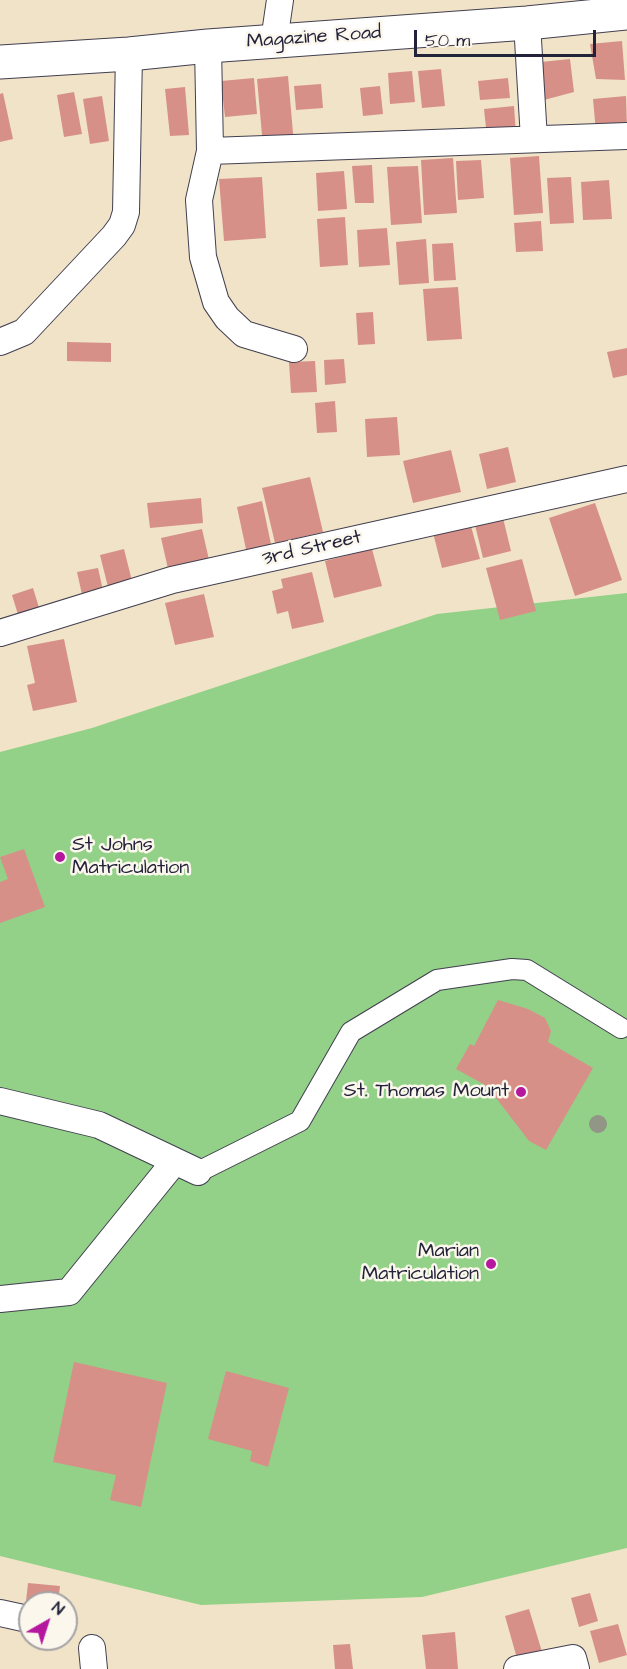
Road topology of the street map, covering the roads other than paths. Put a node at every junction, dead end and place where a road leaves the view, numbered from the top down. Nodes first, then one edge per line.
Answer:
1 (280, 0) edge
2 (627, 13) edge
3 (527, 23) junction
4 (274, 41) junction
5 (208, 46) junction
6 (129, 54) junction
7 (0, 62) edge
8 (627, 136) edge
9 (534, 139) junction
10 (210, 152) junction
11 (0, 342) edge
12 (294, 349) dead end
13 (627, 479) edge
14 (0, 633) edge
15 (621, 1028) dead end
16 (0, 1101) edge
17 (175, 1161) junction
18 (198, 1172) joint
19 (0, 1299) edge
20 (518, 1669) edge
21 (576, 1669) edge

1 - 4 street
2 - 3 street, Magazine Road
3 - 4 street, Magazine Road
3 - 9 street
4 - 5 street, Magazine Road
5 - 6 street, Magazine Road
5 - 10 street
6 - 7 street, Magazine Road
6 - 11 street
8 - 9 street
9 - 10 street
10 - 12 street
13 - 14 street, 3rd Street
15 - 18 street
16 - 17 street
17 - 18 street
17 - 19 street
20 - 21 street

